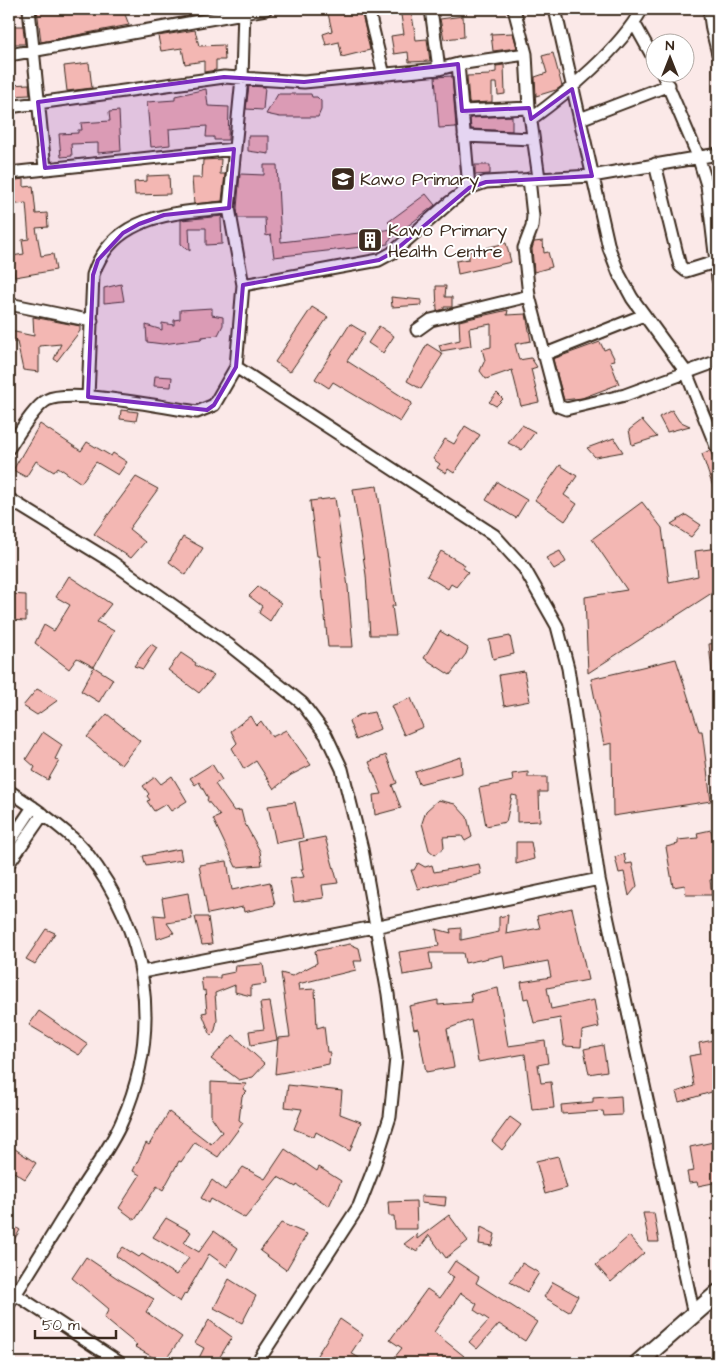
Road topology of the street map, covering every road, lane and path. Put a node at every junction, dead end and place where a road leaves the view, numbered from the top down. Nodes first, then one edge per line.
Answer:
1 (29, 9) edge
2 (266, 9) edge
3 (368, 9) edge
4 (431, 9) edge
5 (514, 9) edge
6 (555, 9) edge
7 (642, 9) edge
8 (709, 9) edge
9 (244, 11) edge
10 (634, 24) junction
11 (715, 29) edge
12 (644, 42) edge
13 (33, 51) junction
14 (526, 54) junction
15 (718, 54) edge
16 (9, 55) edge
17 (458, 64) junction
18 (440, 69) junction
19 (384, 75) junction
20 (242, 78) junction
21 (668, 82) edge
22 (670, 85) junction
23 (572, 89) junction
24 (38, 102) junction
25 (9, 107) edge
26 (462, 111) junction
27 (530, 114) junction
28 (580, 119) junction
29 (464, 136) junction
30 (534, 139) junction
31 (234, 149) junction
32 (718, 154) edge
33 (698, 156) junction
34 (655, 164) junction
35 (45, 168) junction
36 (9, 173) edge
37 (592, 176) junction
38 (534, 179) junction
39 (469, 188) junction
40 (229, 208) junction
41 (715, 233) edge
42 (716, 262) junction
43 (718, 279) edge
44 (243, 285) junction
45 (529, 296) junction
46 (9, 304) edge
47 (644, 315) junction
48 (92, 320) junction
49 (417, 330) dead end
50 (543, 355) junction
51 (718, 361) edge
52 (236, 367) junction
53 (686, 372) junction
54 (88, 397) junction
55 (9, 448) edge
56 (718, 451) edge
57 (9, 499) edge
58 (9, 791) edge
59 (38, 811) junction
60 (9, 843) edge
61 (9, 863) edge
62 (599, 879) junction
63 (374, 927) junction
64 (142, 972) junction
65 (718, 1293) edge
66 (12, 1299) edge
67 (694, 1315) junction
68 (120, 1363) edge
69 (258, 1363) edge
70 (638, 1363) edge

1 - 13 street
2 - 9 street
3 - 19 street
4 - 18 street
5 - 14 street
6 - 23 street
7 - 10 street
8 - 11 street
9 - 13 street
9 - 20 street
10 - 12 street
10 - 23 street
11 - 15 street
13 - 16 street
13 - 24 street
14 - 17 street
14 - 27 street
17 - 18 street
17 - 26 street
18 - 19 street
19 - 20 street
20 - 24 street
20 - 31 street
21 - 22 street
22 - 28 street
22 - 33 street
23 - 27 street
23 - 28 street
24 - 25 street
24 - 35 street
26 - 27 street
26 - 29 street
27 - 30 street
28 - 37 street
29 - 30 street
29 - 39 street
30 - 38 street
31 - 35 street
31 - 40 street
32 - 33 street
33 - 34 street
33 - 41 street
34 - 37 street
34 - 42 street
35 - 36 street
37 - 38 street
37 - 47 street
38 - 39 street
38 - 45 street
39 - 44 street
40 - 44 street
40 - 48 street
41 - 42 street
42 - 43 street
44 - 52 street
45 - 49 street
45 - 50 street
46 - 48 street
47 - 50 street
47 - 53 street
48 - 54 street
50 - 53 street
51 - 53 street
52 - 54 street
52 - 62 street
53 - 56 street
54 - 55 street
57 - 63 street
58 - 59 street
59 - 60 street
59 - 61 street
59 - 64 street
62 - 63 street
62 - 67 street
63 - 64 street
63 - 69 street
64 - 66 street
65 - 67 street
66 - 68 street
67 - 70 street

